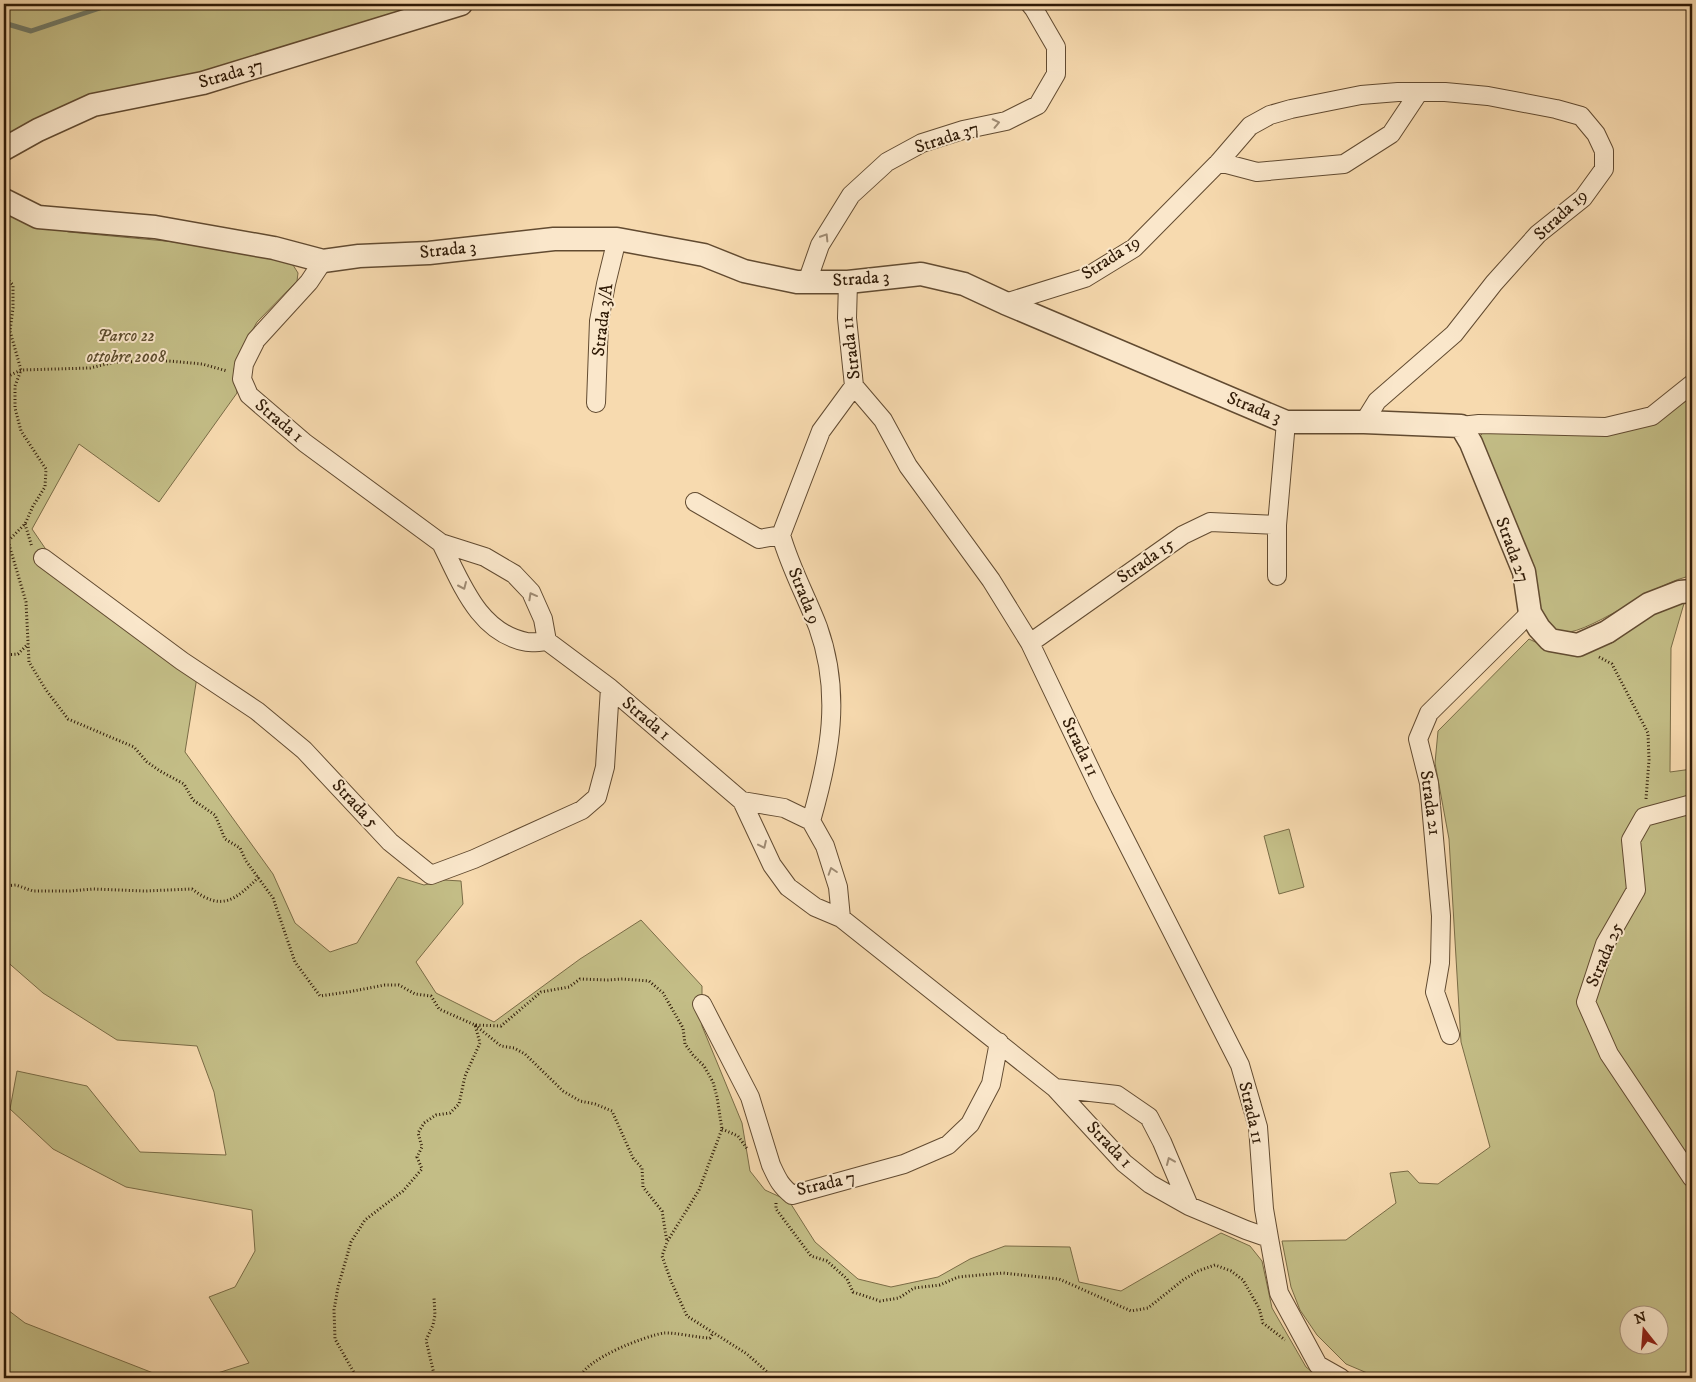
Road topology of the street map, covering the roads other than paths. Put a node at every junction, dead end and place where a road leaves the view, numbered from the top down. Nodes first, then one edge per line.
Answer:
1 (461, 4) edge
2 (1030, 4) edge
3 (1420, 92) junction
4 (4, 149) edge
5 (1219, 162) junction
6 (4, 200) edge
7 (618, 239) junction
8 (323, 261) junction
9 (807, 282) junction
10 (848, 282) junction
11 (1005, 303) junction
12 (1692, 384) edge
13 (854, 386) junction
14 (596, 403) dead end
15 (1286, 422) junction
16 (1364, 422) junction
17 (1461, 426) junction
18 (695, 502) dead end
19 (1277, 525) junction
20 (781, 535) junction
21 (442, 542) junction
22 (43, 558) road end
23 (1277, 576) dead end
24 (1692, 591) edge
25 (1530, 613) junction
26 (547, 641) junction
27 (1030, 643) junction
28 (610, 688) junction
29 (742, 801) junction
30 (1692, 804) edge
31 (810, 821) junction
32 (841, 918) junction
33 (702, 1004) dead end
34 (1450, 1035) dead end
35 (999, 1042) junction
36 (1055, 1088) junction
37 (1692, 1178) edge
38 (1189, 1206) junction
39 (1269, 1238) junction
40 (1341, 1378) edge

1 - 4 street, Strada 37
9 -> 2 street, Strada 37
3 - 5 street, Strada 19
3 - 5 street
3 - 16 street, Strada 19
5 - 11 street, Strada 19
6 - 8 street, Strada 3
7 - 8 street, Strada 3
7 - 9 street, Strada 3
7 - 14 street, Strada 3/A
8 - 21 street, Strada 1
9 - 10 street, Strada 3
10 - 11 street, Strada 3
10 - 13 street, Strada 11
11 - 15 street, Strada 3
12 - 17 street, Strada 3
13 - 20 street
13 - 27 street, Strada 11
15 - 16 street, Strada 3
15 - 19 street
16 - 17 street, Strada 3
17 - 25 street, Strada 27
18 - 20 street
19 - 23 street
19 - 27 street, Strada 15
20 - 31 street, Strada 9
26 -> 21 street, Strada 1
21 -> 26 street, Strada 1
22 - 28 street, Strada 5
24 - 25 street, Strada 27
25 - 34 street, Strada 21
26 - 28 street, Strada 1
27 - 39 street, Strada 11
28 - 29 street, Strada 1
29 - 31 street
29 -> 32 street, Strada 1
30 - 37 street, Strada 25
32 -> 31 street
32 - 35 street, Strada 1
33 - 35 street, Strada 7
35 - 36 street, Strada 1
36 - 38 street, Strada 1
38 -> 36 street
38 - 39 street, Strada 1
39 - 40 street

